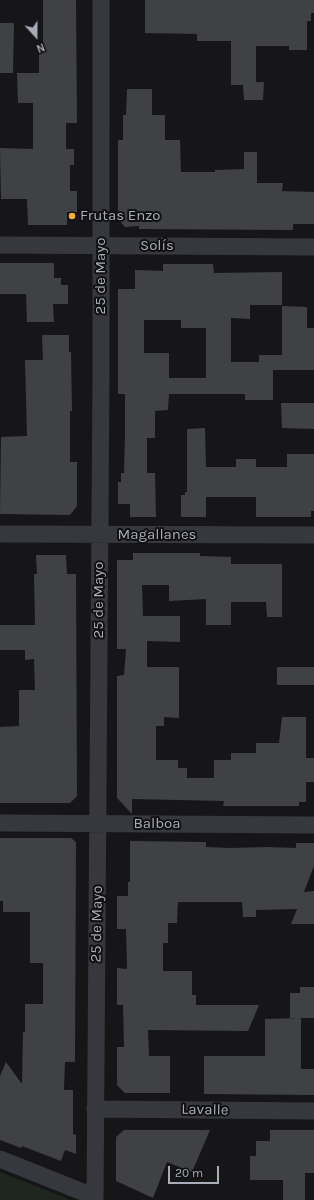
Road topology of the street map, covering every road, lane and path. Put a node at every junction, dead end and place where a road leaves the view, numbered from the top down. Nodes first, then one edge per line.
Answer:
1 (101, 0) edge
2 (0, 245) edge
3 (100, 246) junction
4 (314, 247) edge
5 (0, 534) edge
6 (100, 535) junction
7 (314, 535) edge
8 (0, 823) edge
9 (98, 824) junction
10 (314, 825) edge
11 (95, 1109) junction
12 (314, 1111) edge
13 (0, 1159) edge
14 (95, 1199) edge

1 - 3 street, 25 de Mayo
2 - 3 street, Solís
3 - 4 street, Solís
3 - 6 street, 25 de Mayo
5 - 6 street, Magallanes
6 - 7 street, Magallanes
6 - 9 street, 25 de Mayo
8 - 9 street, Balboa
9 - 10 street, Balboa
9 - 11 street, 25 de Mayo
11 - 12 street, Lavalle
11 - 14 street, 25 de Mayo
13 - 14 street

